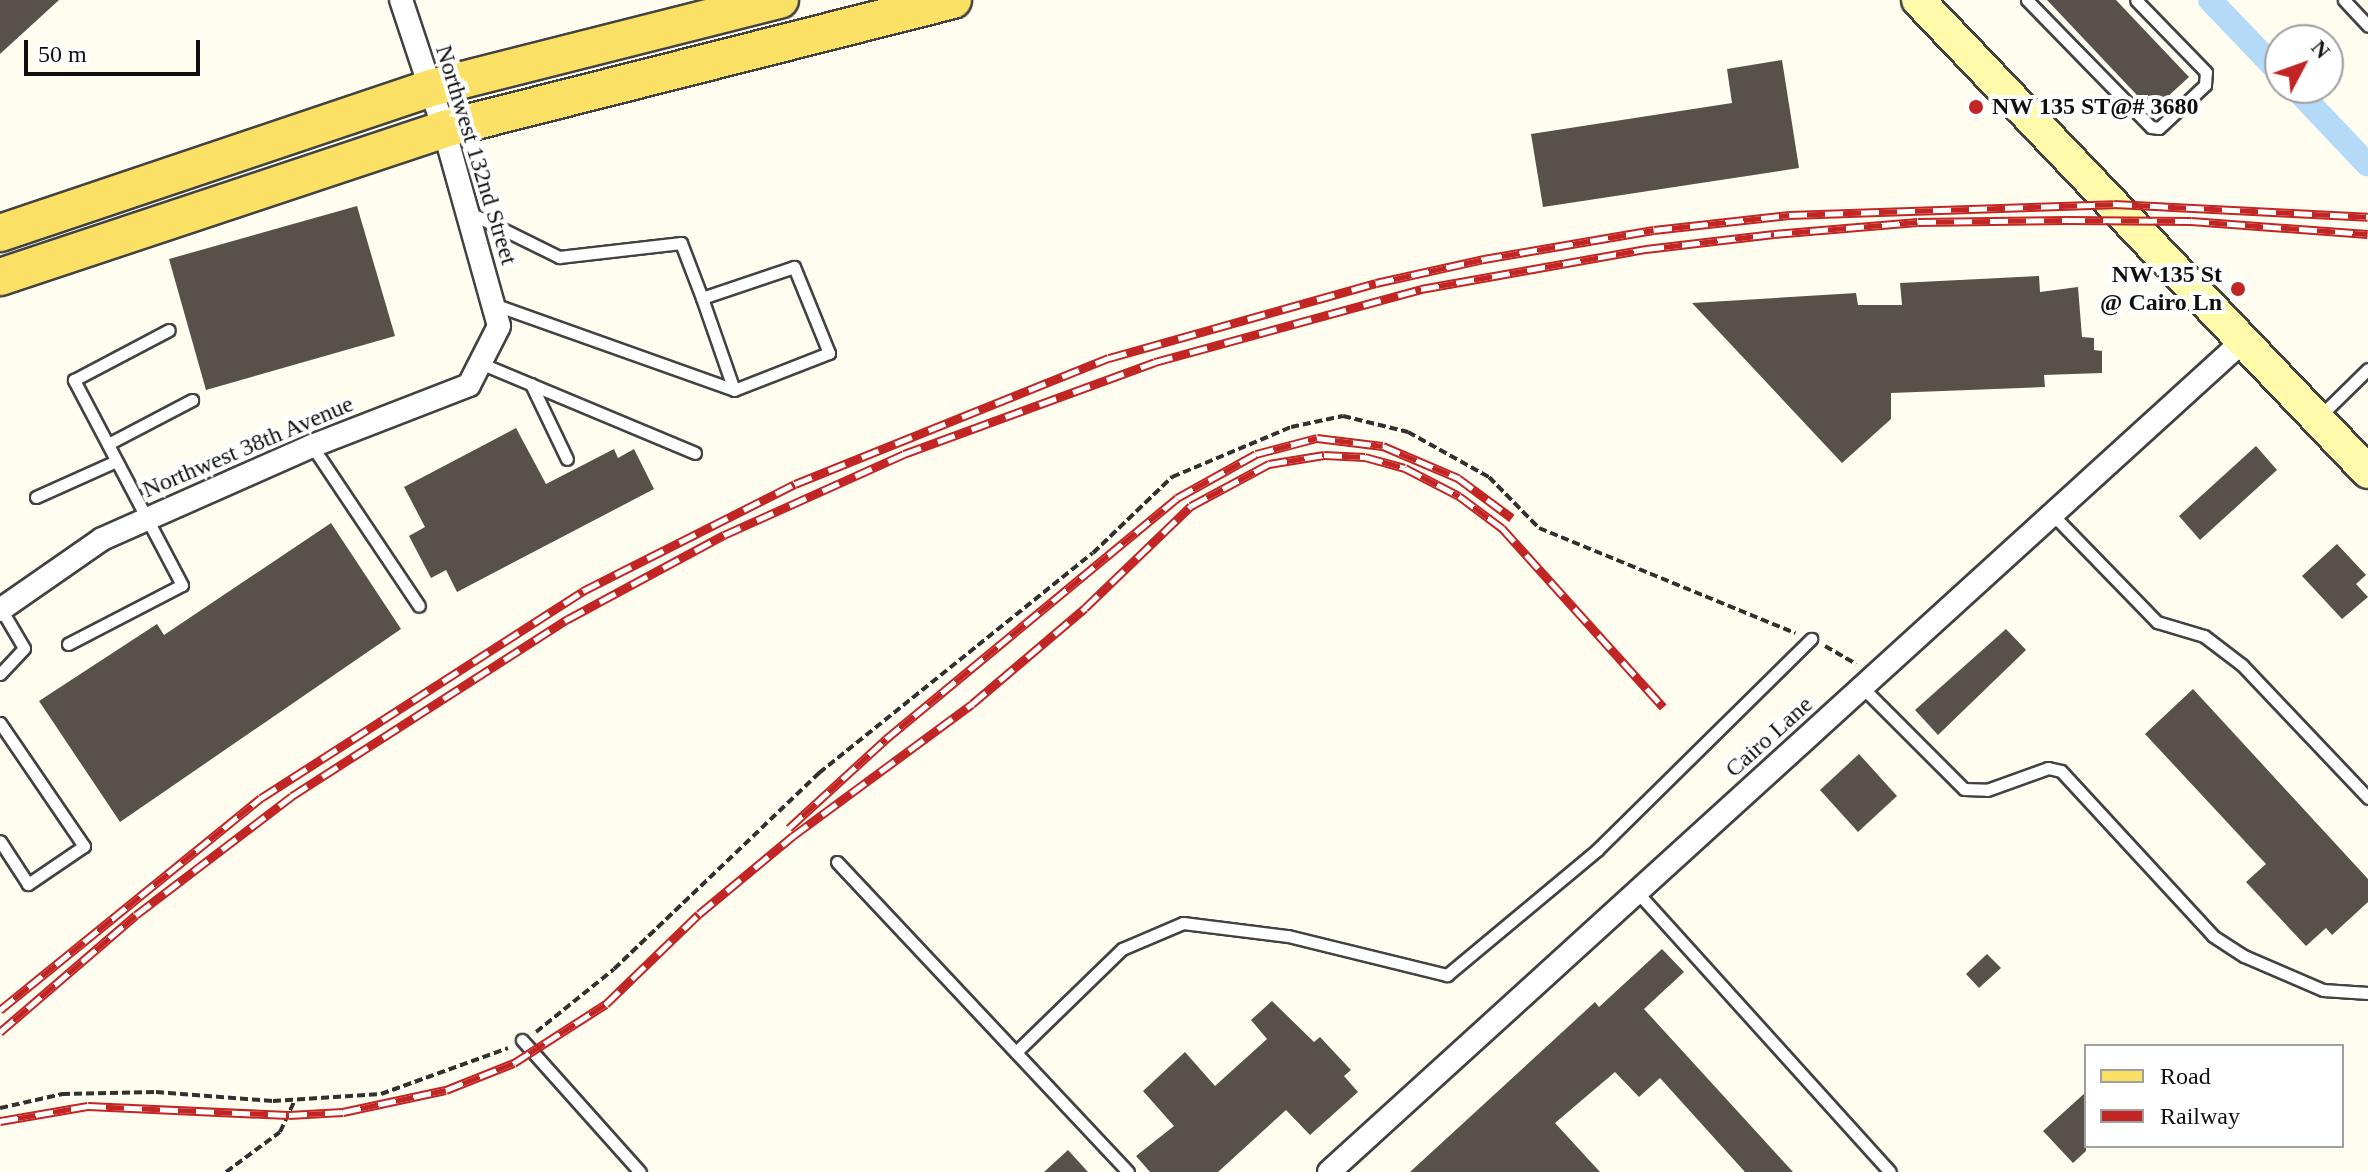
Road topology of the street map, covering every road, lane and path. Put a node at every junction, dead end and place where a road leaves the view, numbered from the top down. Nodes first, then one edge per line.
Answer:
1 (401, 0) edge
2 (780, 0) edge
3 (953, 0) edge
4 (2027, 0) edge
5 (2136, 0) edge
6 (2344, 0) edge
7 (1929, 7) edge
8 (2368, 26) edge
9 (431, 88) junction
10 (444, 129) junction
11 (467, 212) junction
12 (0, 233) edge
13 (0, 277) edge
14 (702, 298) junction
15 (492, 304) junction
16 (499, 326) joint
17 (169, 330) dead end
18 (2243, 341) junction
19 (480, 363) junction
20 (2368, 369) edge
21 (531, 384) junction
22 (734, 390) junction
23 (192, 400) dead end
24 (2317, 419) junction
25 (108, 444) junction
26 (312, 446) junction
27 (695, 453) dead end
28 (567, 459) dead end
29 (116, 461) junction
30 (2368, 472) edge
31 (36, 497) dead end
32 (2052, 514) junction
33 (147, 518) junction
34 (419, 606) dead end
35 (0, 610) edge
36 (1811, 639) junction
37 (68, 644) dead end
38 (0, 674) edge
39 (1868, 682) junction
40 (0, 723) edge
41 (2368, 798) edge
42 (0, 841) edge
43 (837, 862) dead end
44 (1637, 892) junction
45 (2368, 993) edge
46 (522, 1040) junction
47 (1016, 1052) junction
48 (295, 1100) junction
49 (0, 1108) edge
50 (226, 1172) edge
51 (640, 1172) edge
52 (1128, 1172) edge
53 (1329, 1172) edge
54 (1890, 1172) edge

1 - 9 street, Northwest 132nd Street
2 - 9 main road
3 - 10 main road
4 - 5 lane
6 - 8 lane
7 - 18 main road
9 - 10 street, Northwest 132nd Street
9 - 12 main road
10 - 11 street, Northwest 132nd Street
10 - 13 main road
11 - 14 lane
11 - 15 street, Northwest 132nd Street
14 - 22 lane
14 - 22 lane
15 - 16 street, Northwest 132nd Street
15 - 22 lane
16 - 19 street, Northwest 38th Avenue
17 - 25 lane
18 - 24 main road
18 - 32 street, Cairo Lane
19 - 21 lane
19 - 26 street, Northwest 38th Avenue
20 - 24 lane
21 - 27 lane
21 - 28 lane
23 - 25 lane
24 - 30 main road
25 - 29 lane
26 - 33 street, Northwest 38th Avenue
26 - 34 lane
29 - 31 lane
29 - 33 lane
32 - 39 street, Cairo Lane
32 - 41 lane
33 - 35 street, Northwest 38th Avenue
33 - 37 lane
35 - 38 lane
36 - 39 path
36 - 46 path
36 - 47 lane
39 - 44 street, Cairo Lane
39 - 45 lane
40 - 42 lane
43 - 47 lane
44 - 53 street, Cairo Lane
44 - 54 lane
46 - 48 path
46 - 51 lane
47 - 52 lane
48 - 49 path
48 - 50 path

